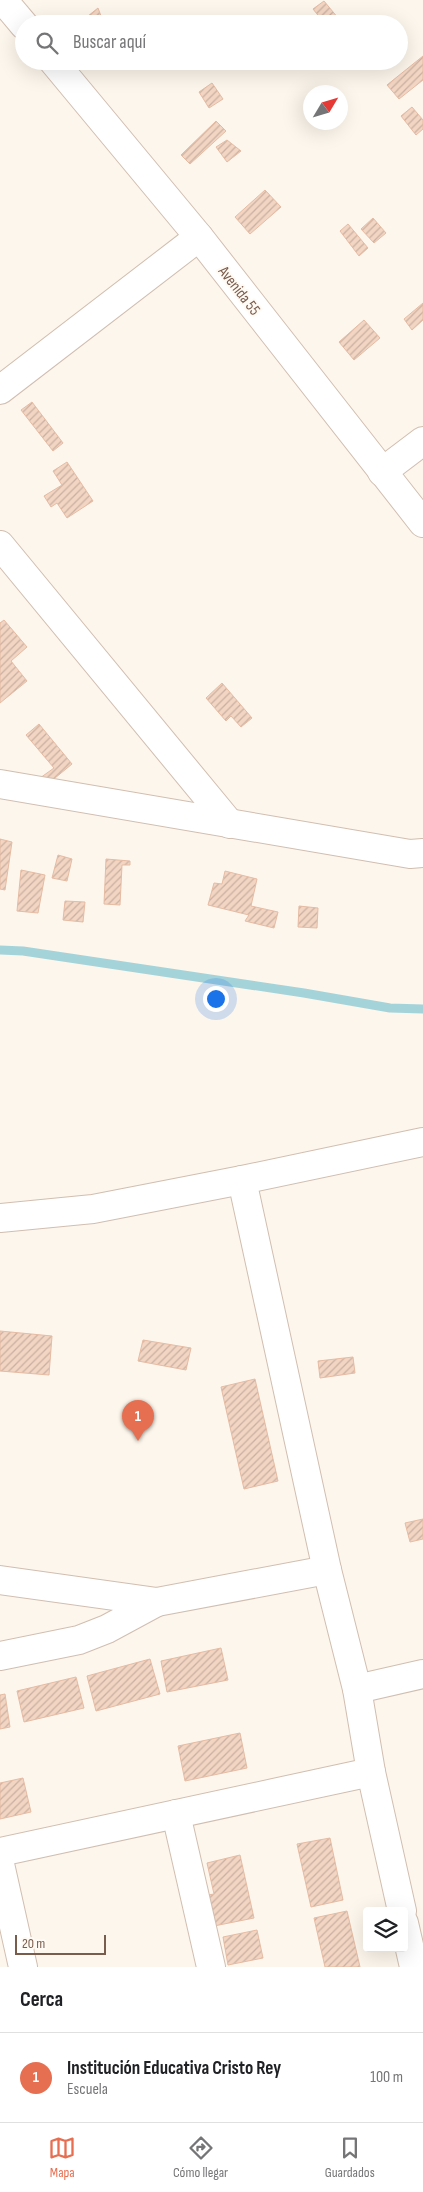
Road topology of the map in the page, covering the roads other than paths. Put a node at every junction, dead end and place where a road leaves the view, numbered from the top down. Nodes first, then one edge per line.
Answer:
1 (3, 0) edge
2 (16, 15) edge
3 (61, 70) edge
4 (199, 237) junction
5 (0, 390) edge
6 (423, 441) edge
7 (382, 472) junction
8 (423, 523) edge
9 (0, 545) edge
10 (0, 784) edge
11 (230, 824) junction
12 (423, 853) edge
13 (423, 1142) edge
14 (242, 1180) junction
15 (0, 1218) edge
16 (327, 1570) junction
17 (0, 1580) edge
18 (157, 1602) junction
19 (0, 1656) edge
20 (423, 1674) edge
21 (356, 1689) junction
22 (371, 1772) junction
23 (176, 1814) junction
24 (0, 1852) edge
25 (0, 1864) edge
26 (401, 1907) edge
27 (408, 1941) edge
28 (23, 1967) edge
29 (211, 1967) edge
30 (414, 1967) edge

1 - 2 street
3 - 4 street, Avenida 55
4 - 5 street
4 - 7 street, Avenida 55
6 - 7 street
7 - 8 street, Avenida 55
9 - 11 street
10 - 11 street
11 - 12 street
13 - 14 street
14 - 15 street
14 - 16 street
16 - 18 street
16 - 21 street
17 - 18 street
18 - 19 street
20 - 21 street
21 - 22 street
22 - 23 street
22 - 26 street
23 - 24 street
23 - 29 street
25 - 28 street
27 - 30 street

